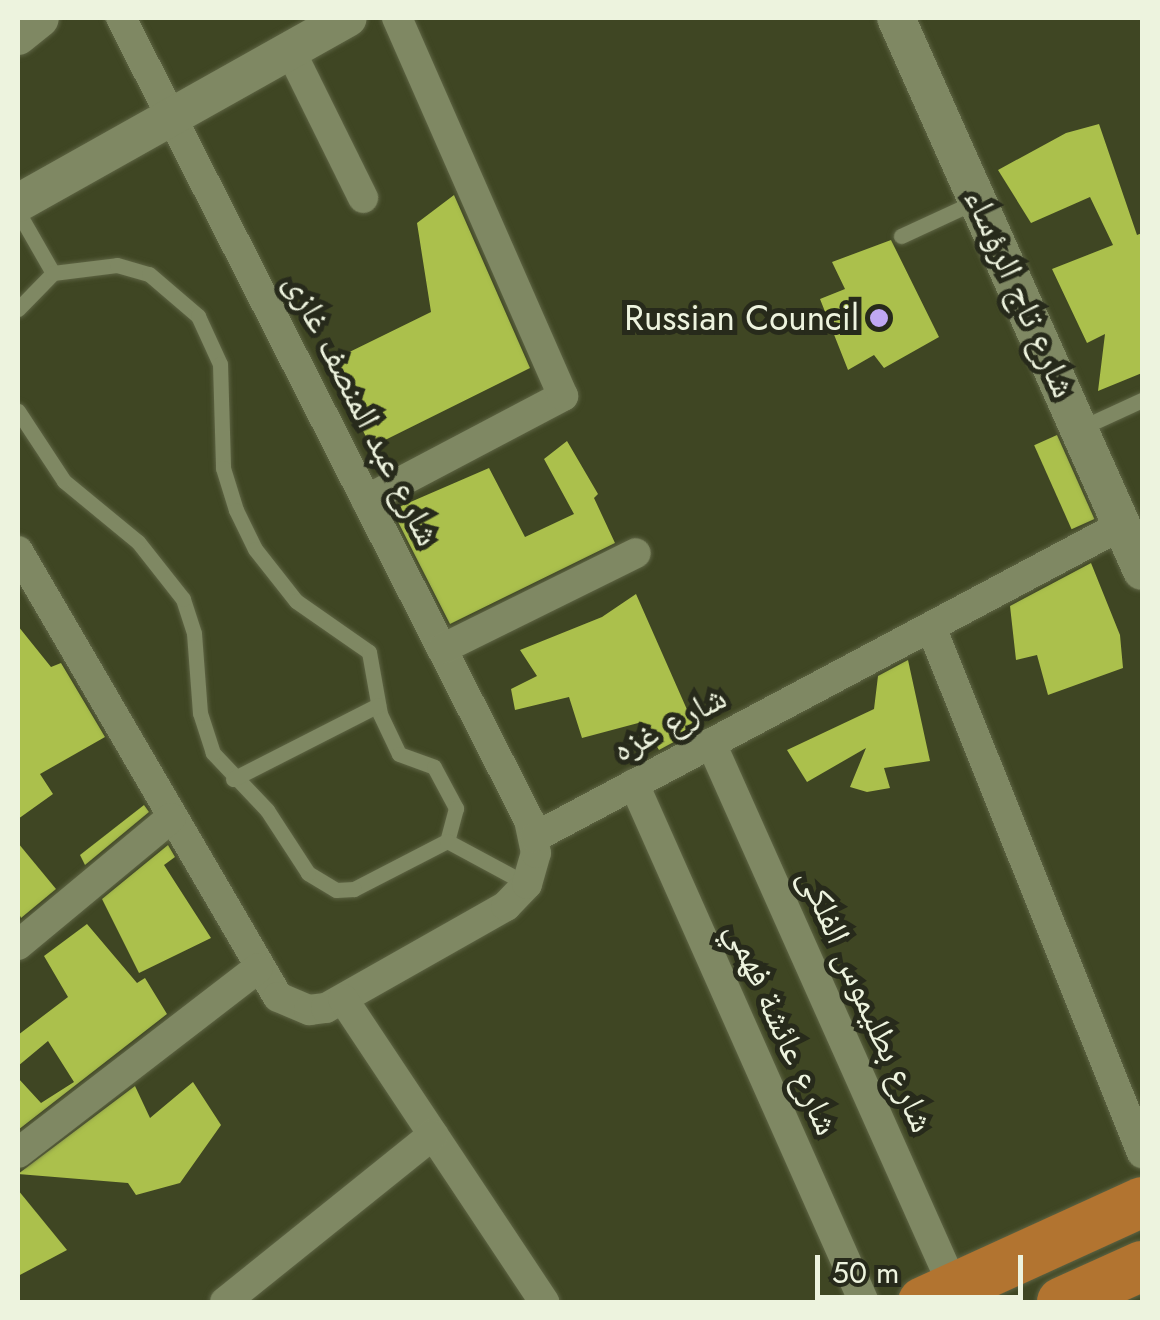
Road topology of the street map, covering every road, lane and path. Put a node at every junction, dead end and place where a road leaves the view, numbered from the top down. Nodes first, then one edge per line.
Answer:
1 (40, 18) edge
2 (121, 18) edge
3 (348, 18) edge
4 (398, 18) edge
5 (896, 18) edge
6 (18, 36) edge
7 (290, 50) junction
8 (172, 114) junction
9 (363, 198) dead end
10 (981, 200) junction
11 (18, 203) edge
12 (18, 212) edge
13 (900, 236) dead end
14 (53, 273) junction
15 (18, 309) edge
16 (1142, 400) edge
17 (18, 410) edge
18 (1081, 428) junction
19 (366, 500) junction
20 (1122, 525) junction
21 (18, 551) edge
22 (636, 553) dead end
23 (1142, 571) edge
24 (931, 627) junction
25 (442, 649) junction
26 (378, 705) junction
27 (711, 743) junction
28 (233, 779) junction
29 (634, 784) junction
30 (171, 818) junction
31 (535, 836) junction
32 (447, 841) junction
33 (527, 884) junction
34 (18, 945) edge
35 (258, 968) junction
36 (343, 999) junction
37 (433, 1135) junction
38 (1142, 1152) edge
39 (18, 1153) edge
40 (1142, 1202) edge
41 (1142, 1266) edge
42 (939, 1295) edge
43 (225, 1302) edge
44 (544, 1302) edge
45 (864, 1302) edge
46 (1062, 1302) edge

1 - 6 street
2 - 8 street, شارع عبد المنصف غازى
3 - 7 street
4 - 19 street
5 - 10 street, شارع تاج الرؤساء
7 - 8 street
7 - 9 street
8 - 11 street
8 - 19 street, شارع عبد المنصف غازى
10 - 13 lane
10 - 18 street, شارع تاج الرؤساء
12 - 14 lane
14 - 15 lane
14 - 26 lane
16 - 18 lane
17 - 28 lane
18 - 20 street, شارع تاج الرؤساء
19 - 25 street, شارع عبد المنصف غازى
20 - 23 street, شارع تاج الرؤساء
20 - 24 street, شارع غزه
21 - 30 street
22 - 25 street
24 - 27 street, شارع غزه
24 - 38 street
25 - 31 street, شارع عبد المنصف غازى
26 - 28 lane
26 - 32 lane
27 - 29 street, شارع غزه
27 - 42 street, شارع بطليموس الفلكى
28 - 32 lane
29 - 31 street, شارع غزه
29 - 45 street, شارع عائشة فهمي
30 - 34 street
30 - 35 street
31 - 33 street
32 - 33 lane
33 - 36 street
35 - 36 street
35 - 39 street
36 - 37 street
37 - 43 street
37 - 44 street
40 - 42 highway
41 - 46 highway

